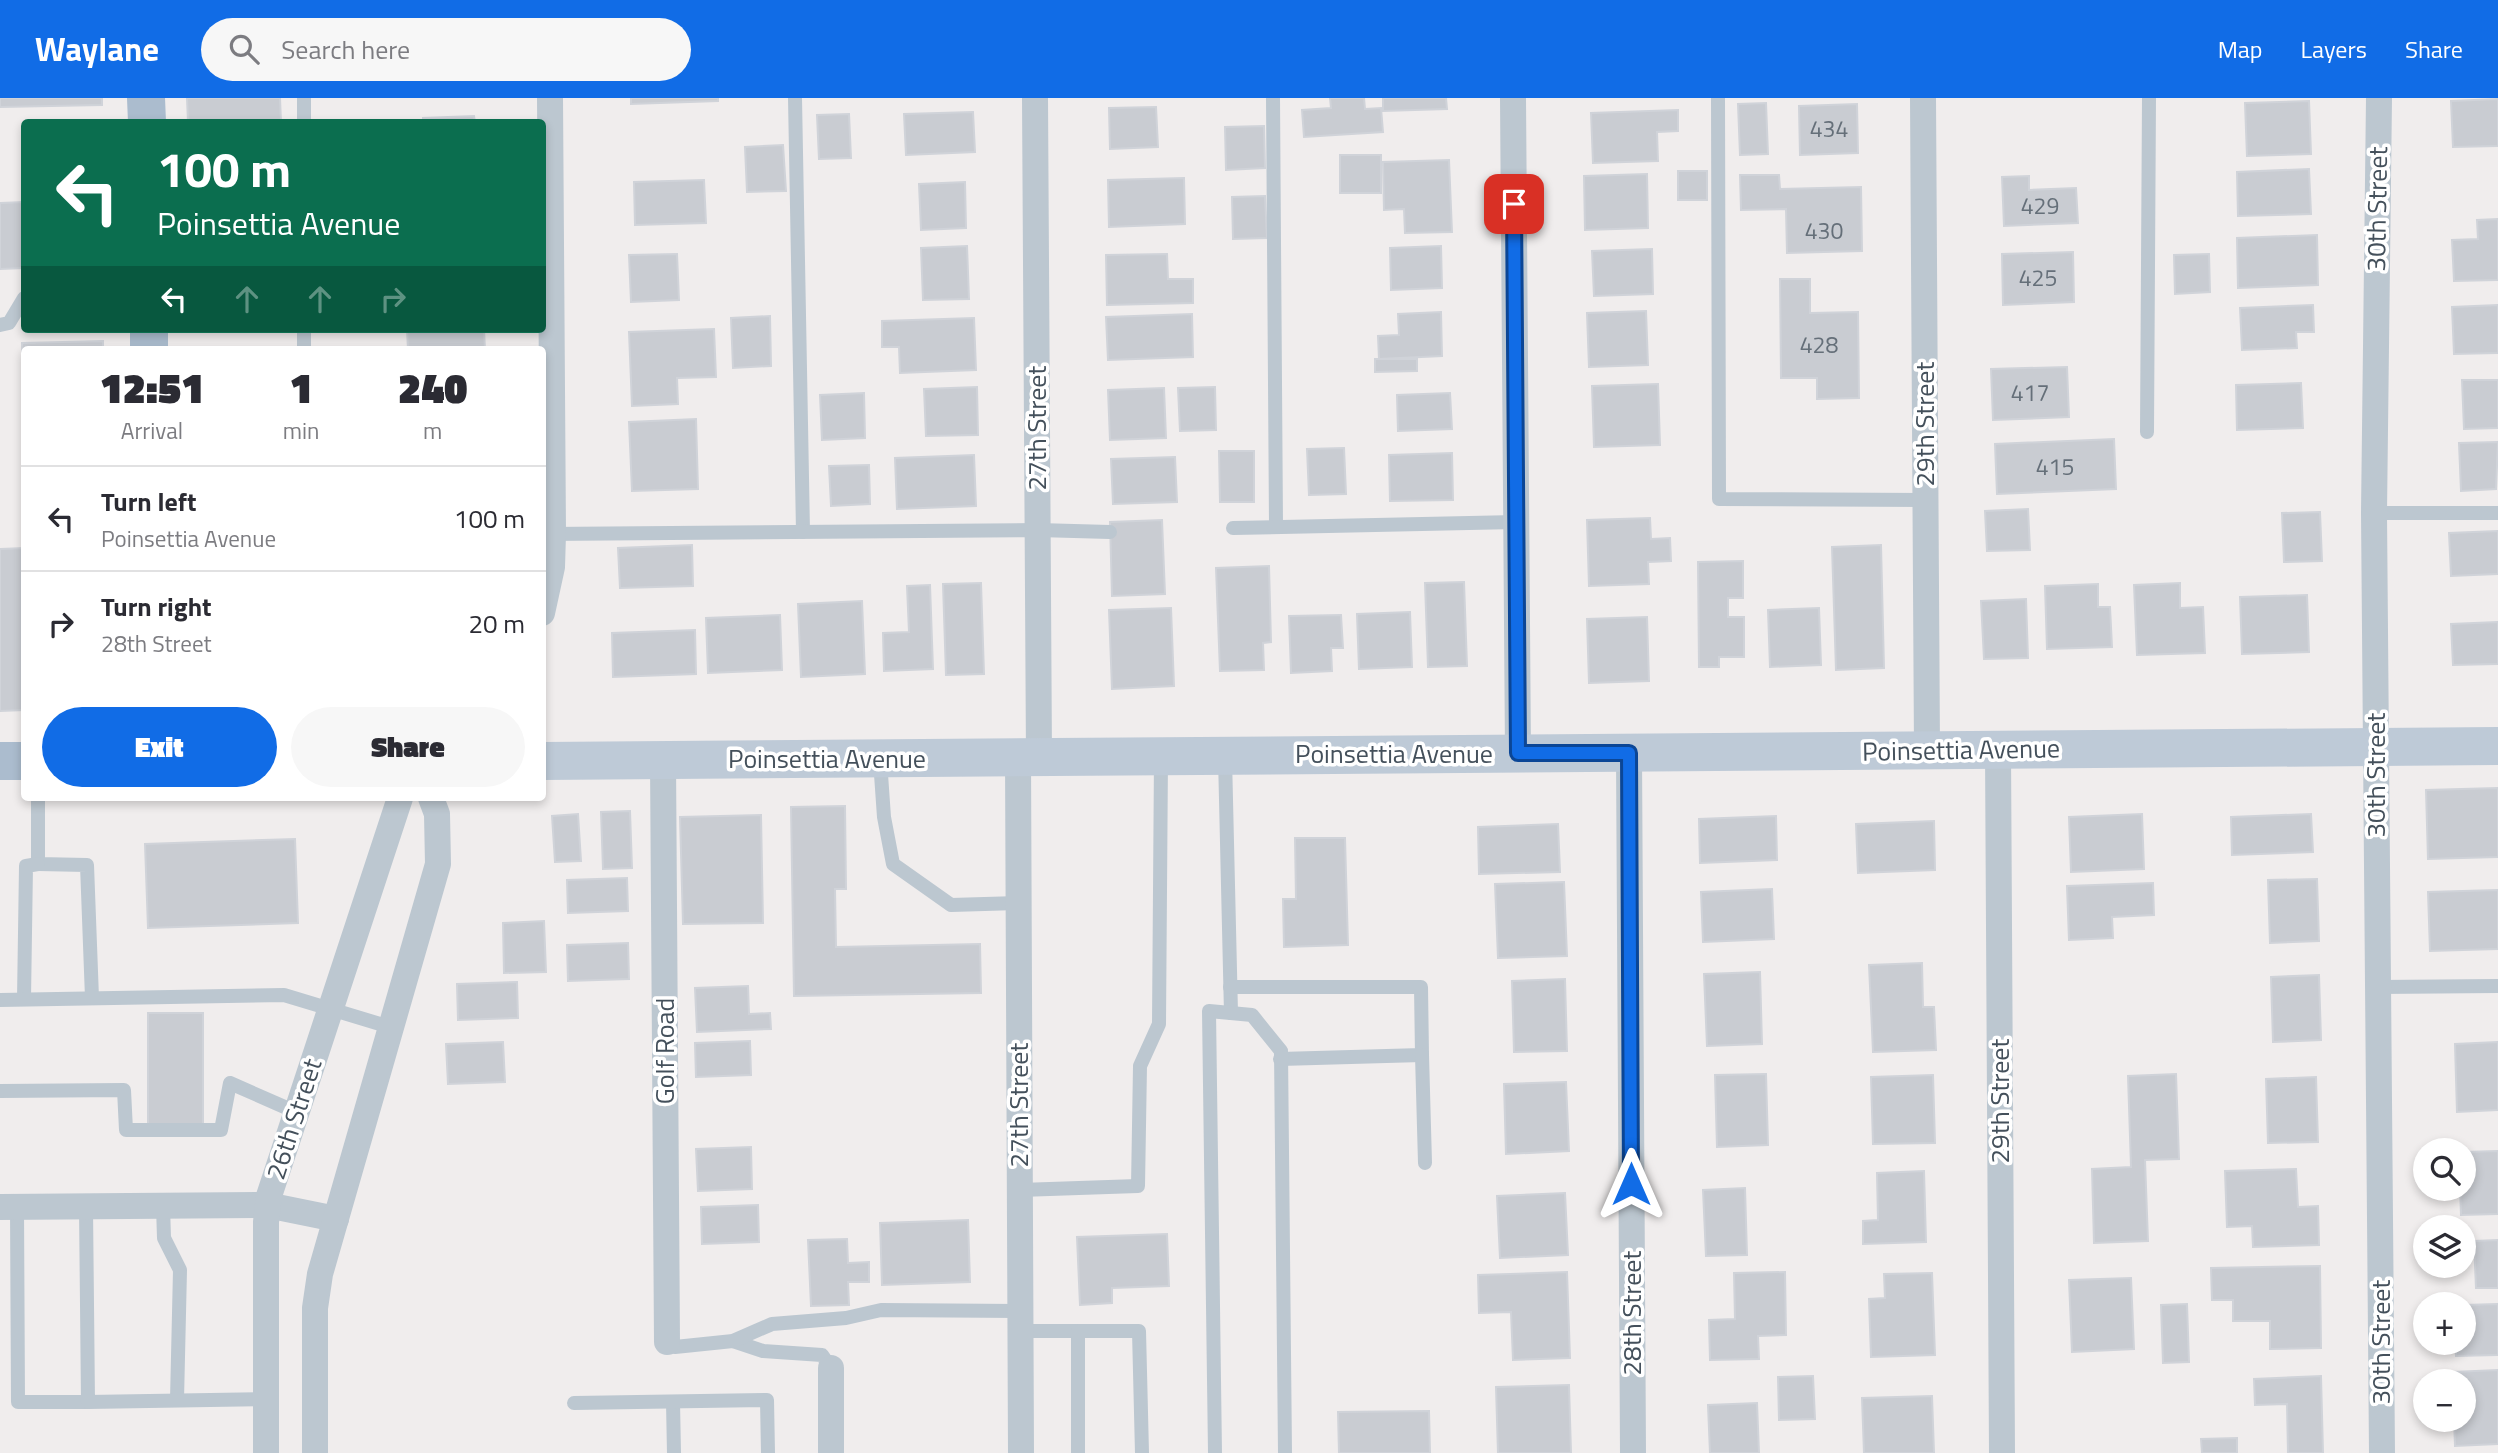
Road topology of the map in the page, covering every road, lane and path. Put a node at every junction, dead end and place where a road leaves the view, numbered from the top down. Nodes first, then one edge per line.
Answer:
1 (146, 98) edge
2 (304, 98) edge
3 (550, 98) edge
4 (795, 98) edge
5 (1035, 98) edge
6 (1273, 98) edge
7 (1513, 98) edge
8 (1718, 98) edge
9 (1923, 98) edge
10 (2149, 98) edge
11 (2378, 98) edge
12 (147, 119) edge
13 (304, 119) edge
14 (21, 303) edge
15 (0, 325) edge
16 (2147, 432) dead end
17 (1925, 500) junction
18 (2374, 513) junction
19 (2498, 513) edge
20 (1516, 522) junction
21 (1276, 526) junction
22 (1233, 528) dead end
23 (1038, 530) junction
24 (803, 532) junction
25 (1110, 532) dead end
26 (548, 534) edge
27 (546, 594) edge
28 (2498, 746) edge
29 (2376, 747) junction
30 (1927, 750) junction
31 (1998, 750) junction
32 (1518, 753) junction
33 (1629, 753) junction
34 (1161, 756) junction
35 (1225, 756) junction
36 (1029, 757) junction
37 (880, 758) junction
38 (663, 760) junction
39 (0, 761) edge
40 (21, 761) edge
41 (546, 761) edge
42 (38, 801) edge
43 (399, 801) edge
44 (432, 801) edge
45 (38, 864) junction
46 (1019, 903) junction
47 (2498, 986) edge
48 (1230, 987) junction
49 (2378, 987) junction
50 (92, 998) junction
51 (24, 999) junction
52 (0, 1000) edge
53 (330, 1010) junction
54 (1231, 1013) junction
55 (390, 1027) junction
56 (1422, 1055) junction
57 (1280, 1059) junction
58 (0, 1091) edge
59 (296, 1112) junction
60 (1425, 1163) dead end
61 (1020, 1190) junction
62 (267, 1205) junction
63 (163, 1206) junction
64 (8, 1207) edge
65 (86, 1207) junction
66 (337, 1219) junction
67 (1021, 1321) junction
68 (1078, 1331) junction
69 (733, 1341) junction
70 (667, 1342) joint
71 (831, 1368) joint
72 (266, 1399) junction
73 (177, 1400) junction
74 (89, 1402) junction
75 (673, 1402) junction
76 (574, 1403) dead end
77 (266, 1453) edge
78 (315, 1453) edge
79 (674, 1453) edge
80 (768, 1453) edge
81 (831, 1453) edge
82 (1021, 1453) edge
83 (1079, 1453) edge
84 (1142, 1453) edge
85 (1215, 1453) edge
86 (1285, 1453) edge
87 (1633, 1453) edge
88 (2002, 1453) edge
89 (2382, 1453) edge

1 - 12 main road
2 - 13 lane
3 - 26 street
4 - 24 lane
5 - 23 street, 27th Street
6 - 21 lane
7 - 20 street
8 - 17 lane
9 - 17 street, 29th Street
10 - 16 lane
11 - 18 street, 30th Street
14 - 15 lane
17 - 30 street, 29th Street
18 - 19 lane
18 - 29 street, 30th Street
20 - 21 lane
20 - 32 street
21 - 22 lane
23 - 24 lane
23 - 25 lane
23 - 36 street, 27th Street
24 - 26 lane
26 - 27 street
28 - 29 street, Poinsettia Avenue
29 - 31 street, Poinsettia Avenue
29 - 49 street, 30th Street
30 - 31 street, Poinsettia Avenue
30 - 33 street, Poinsettia Avenue
31 - 88 street, 29th Street
32 - 33 street, Poinsettia Avenue
32 - 35 street, Poinsettia Avenue
33 - 87 street, 28th Street
34 - 35 street, Poinsettia Avenue
34 - 36 street, Poinsettia Avenue
34 - 61 lane
35 - 48 lane
36 - 37 street, Poinsettia Avenue
36 - 46 street, 27th Street
37 - 38 street, Poinsettia Avenue
37 - 46 lane
38 - 41 street, Poinsettia Avenue
38 - 70 street, Golf Road
39 - 40 main road
42 - 45 lane
43 - 53 street, 26th Street
44 - 55 street
45 - 50 lane
45 - 51 lane
46 - 61 street, 27th Street
47 - 49 lane
48 - 54 lane
48 - 56 lane
49 - 89 street, 30th Street
50 - 51 lane
50 - 53 lane
51 - 52 lane
53 - 55 lane
53 - 59 street, 26th Street
54 - 57 lane
54 - 85 lane
55 - 66 street
56 - 57 lane
56 - 60 lane
57 - 86 lane
58 - 59 lane
59 - 62 street, 26th Street
61 - 67 street, 27th Street
62 - 63 street
62 - 66 street
62 - 72 street, 26th Street
63 - 65 street
63 - 73 lane
64 - 65 street
64 - 74 lane
65 - 74 lane
66 - 78 street
67 - 68 lane
67 - 69 lane
67 - 82 street, 27th Street
68 - 83 lane
68 - 84 lane
69 - 70 lane
69 - 71 lane
71 - 81 street
72 - 73 lane
72 - 77 street, 26th Street
73 - 74 lane
75 - 76 lane
75 - 79 lane
75 - 80 lane

